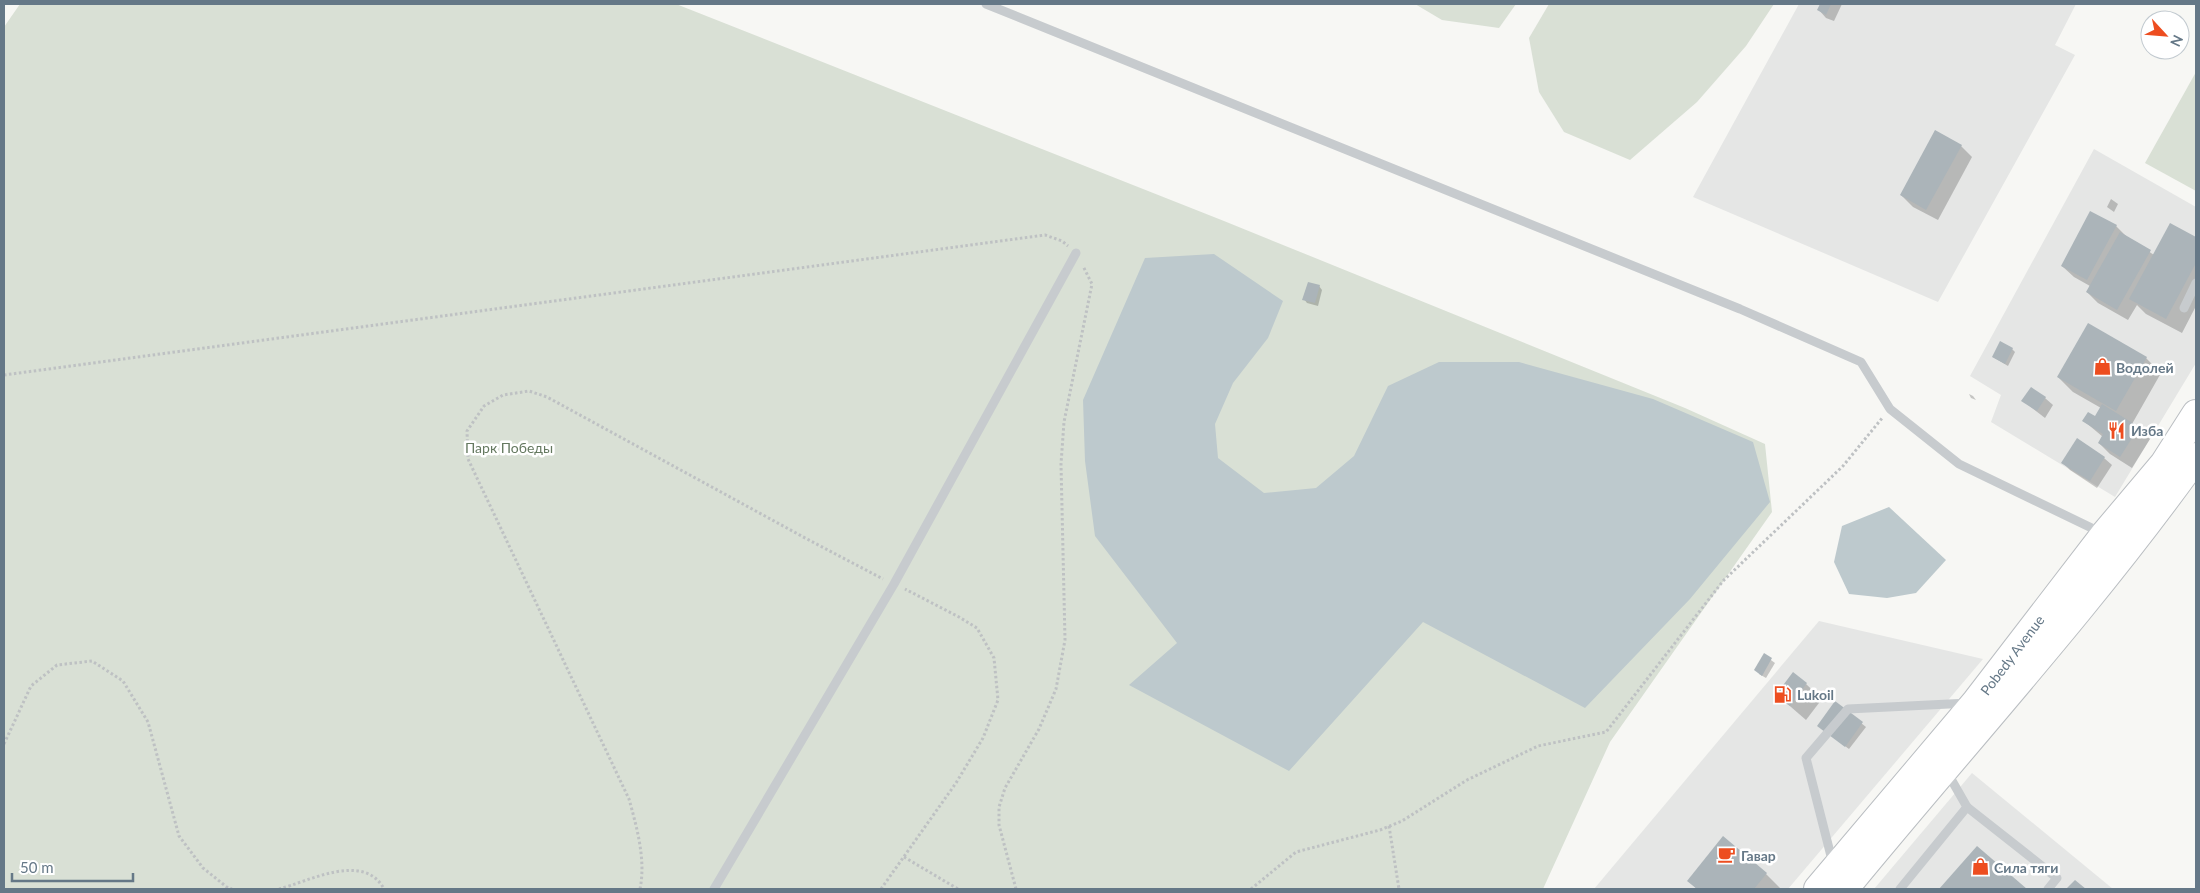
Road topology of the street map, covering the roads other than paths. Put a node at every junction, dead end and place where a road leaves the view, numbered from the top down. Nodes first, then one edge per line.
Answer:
1 (986, 4) edge
2 (1076, 253) road end
3 (2196, 283) edge
4 (2184, 308) dead end
5 (2196, 414) edge
6 (2196, 457) edge
7 (2105, 534) junction
8 (1976, 702) junction
9 (1946, 770) junction
10 (1967, 807) junction
11 (1840, 885) edge
12 (714, 889) edge
13 (1900, 889) edge
14 (2048, 889) edge

1 - 7 lane
2 - 12 lane
3 - 4 lane
5 - 7 main road, Pobedy Avenue
6 - 9 main road, Pobedy Avenue
7 - 8 main road, Pobedy Avenue
8 - 11 main road, Pobedy Avenue
8 - 11 lane
9 - 10 lane
9 - 11 main road, Pobedy Avenue
10 - 13 lane
10 - 14 lane

